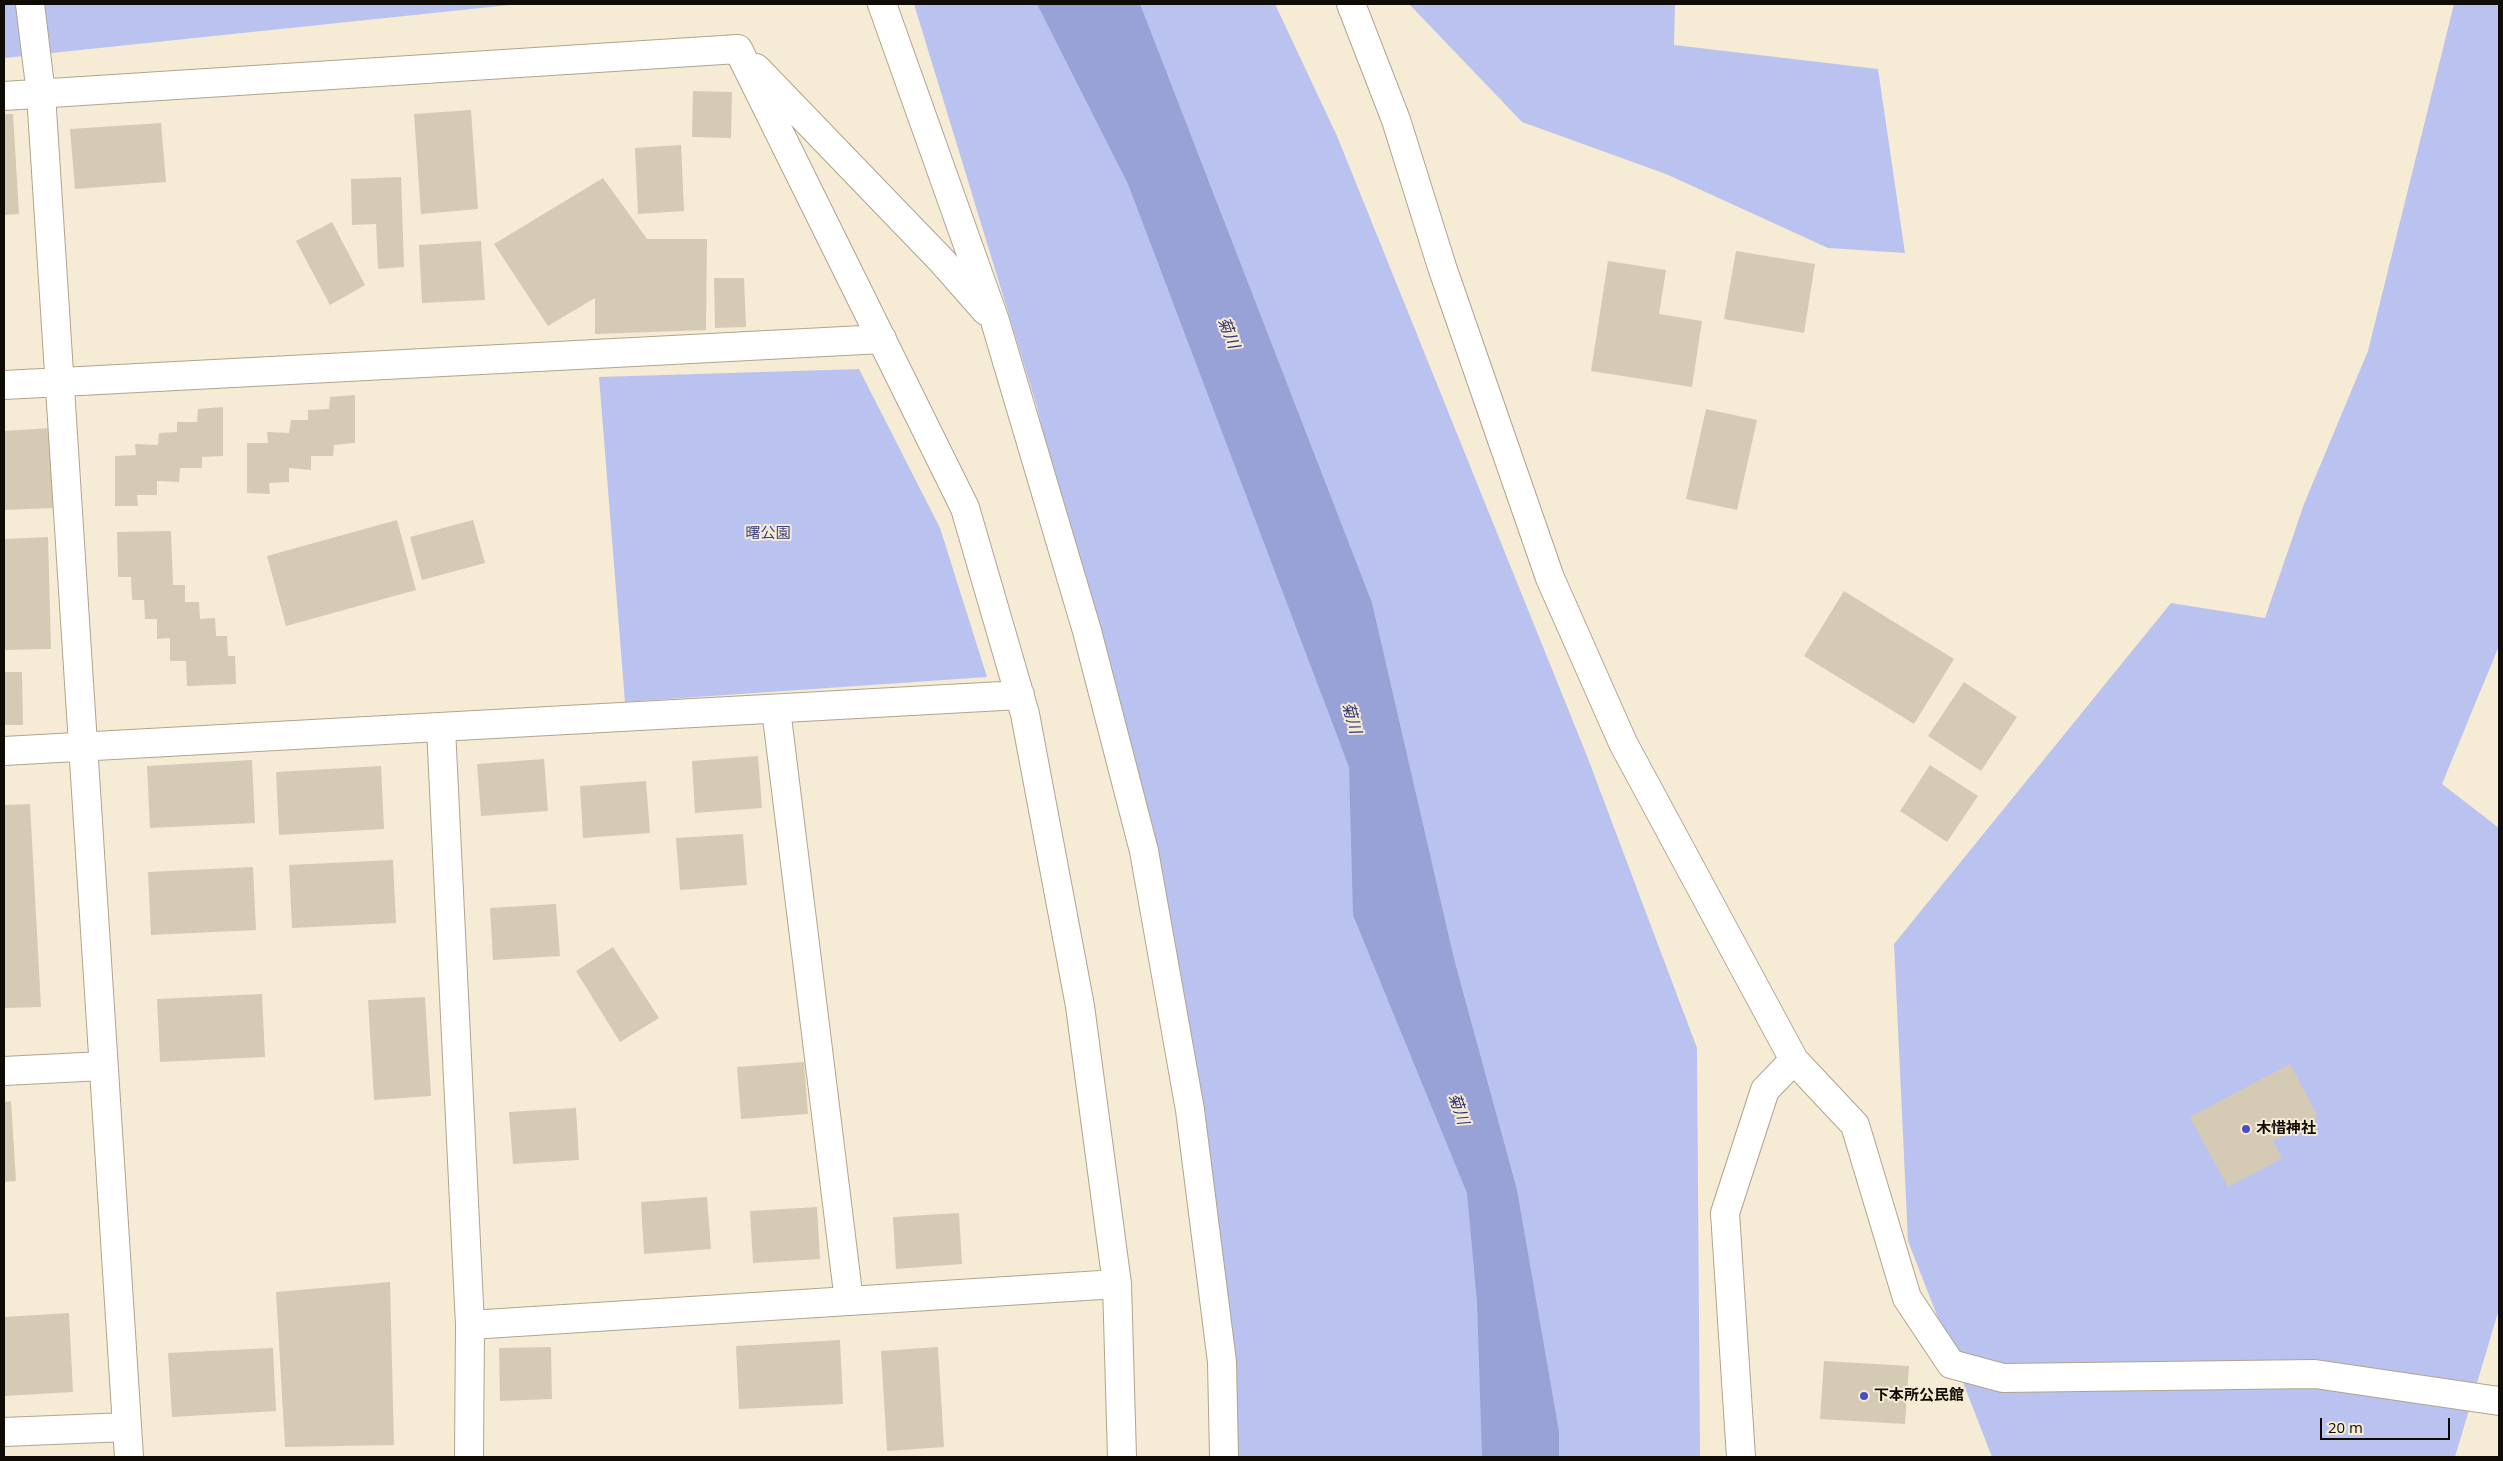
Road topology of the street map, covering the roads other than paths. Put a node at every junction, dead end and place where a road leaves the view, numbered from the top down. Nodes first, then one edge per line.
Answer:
1 (30, 4) edge
2 (882, 4) edge
3 (1351, 4) edge
4 (738, 49) junction
5 (41, 94) junction
6 (4, 96) edge
7 (995, 321) junction
8 (882, 338) junction
9 (60, 382) junction
10 (4, 384) edge
11 (1020, 695) junction
12 (776, 709) junction
13 (441, 728) junction
14 (83, 747) junction
15 (4, 751) edge
16 (1794, 1060) junction
17 (104, 1066) junction
18 (4, 1071) edge
19 (1117, 1284) junction
20 (849, 1301) junction
21 (470, 1325) junction
22 (2499, 1401) edge
23 (127, 1427) junction
24 (4, 1432) edge
25 (129, 1457) edge
26 (469, 1457) edge
27 (1122, 1457) edge
28 (1224, 1457) edge
29 (1740, 1457) edge

1 - 5 street
2 - 7 street
3 - 16 street
4 - 5 street
4 - 7 street
4 - 8 street
5 - 6 street
5 - 9 street
7 - 28 street
8 - 9 street
8 - 11 street
9 - 10 street
9 - 14 street
11 - 12 street
11 - 19 street
12 - 13 street
12 - 20 street
13 - 14 street
13 - 21 street
14 - 15 street
14 - 17 street
16 - 22 street
16 - 29 street
17 - 18 street
17 - 23 street
19 - 20 street
19 - 27 street
20 - 21 street
21 - 26 street
23 - 24 street
23 - 25 street

